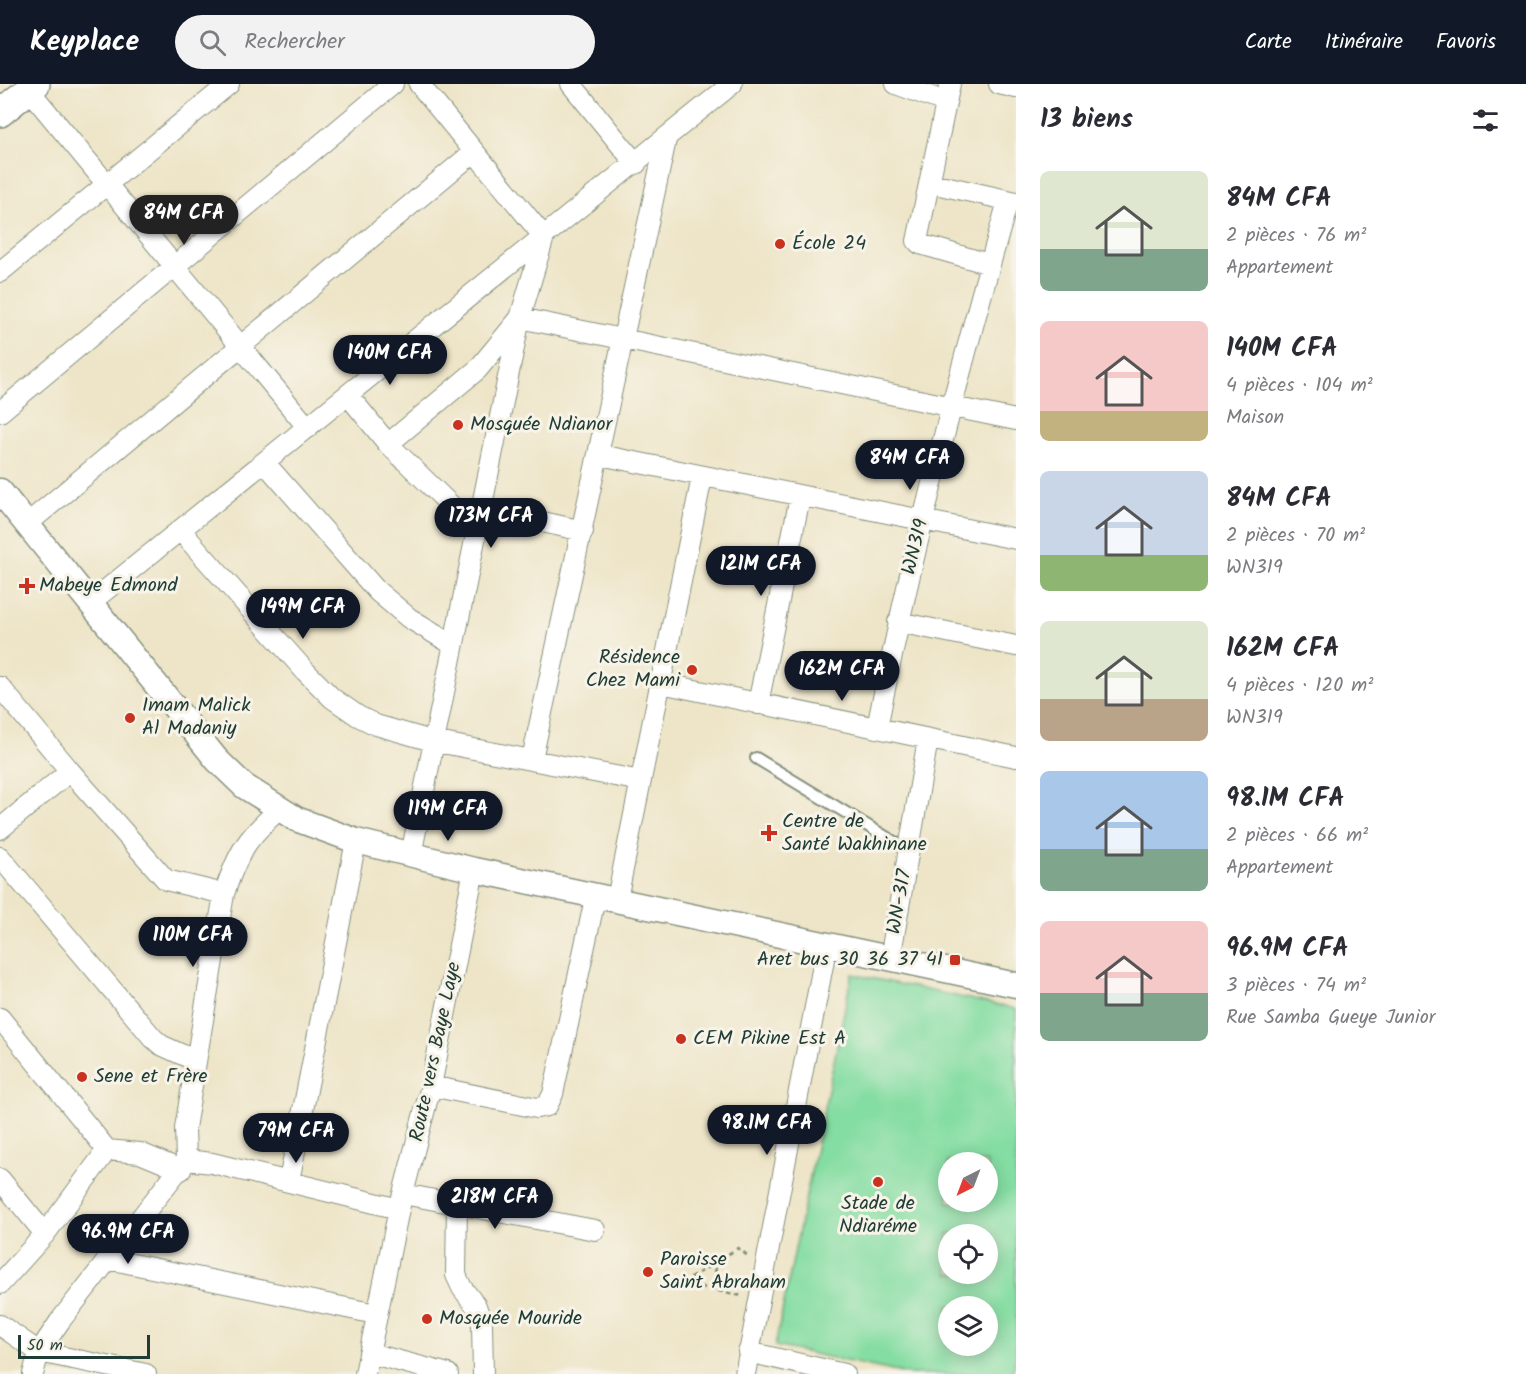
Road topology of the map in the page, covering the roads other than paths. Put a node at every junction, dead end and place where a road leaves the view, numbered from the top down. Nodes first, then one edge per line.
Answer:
1 (229, 84) edge
2 (393, 84) edge
3 (419, 84) edge
4 (571, 84) edge
5 (896, 84) edge
6 (999, 84) edge
7 (33, 87) edge
8 (722, 87) edge
9 (1016, 88) edge
10 (948, 93) edge
11 (0, 113) edge
12 (666, 140) junction
13 (474, 152) junction
14 (636, 164) junction
15 (931, 183) junction
16 (109, 184) junction
17 (1012, 201) edge
18 (544, 237) junction
19 (989, 264) junction
20 (174, 265) junction
21 (0, 272) edge
22 (520, 318) junction
23 (622, 339) junction
24 (243, 347) junction
25 (348, 395) junction
26 (950, 407) junction
27 (0, 412) edge
28 (1016, 420) edge
29 (308, 428) junction
30 (388, 444) junction
31 (600, 455) junction
32 (264, 463) junction
33 (702, 477) junction
34 (800, 497) junction
35 (4, 503) edge
36 (480, 507) junction
37 (922, 520) junction
38 (27, 524) junction
39 (476, 530) junction
40 (182, 531) junction
41 (583, 531) junction
42 (1016, 538) edge
43 (91, 602) junction
44 (898, 622) junction
45 (452, 644) junction
46 (1016, 646) edge
47 (661, 683) junction
48 (1, 690) edge
49 (758, 704) junction
50 (877, 728) junction
51 (928, 739) junction
52 (432, 741) junction
53 (1016, 757) edge
54 (756, 758) dead end
55 (532, 759) junction
56 (69, 771) junction
57 (641, 781) junction
58 (280, 808) junction
59 (0, 829) edge
60 (356, 841) junction
61 (909, 851) junction
62 (411, 855) junction
63 (0, 857) edge
64 (474, 870) junction
65 (224, 894) junction
66 (607, 896) junction
67 (827, 944) junction
68 (890, 959) junction
69 (1016, 985) edge
70 (0, 1018) edge
71 (196, 1060) junction
72 (431, 1086) junction
73 (107, 1150) junction
74 (184, 1165) junction
75 (0, 1179) edge
76 (289, 1181) junction
77 (401, 1201) junction
78 (457, 1204) junction
79 (595, 1230) dead end
80 (45, 1234) junction
81 (108, 1259) junction
82 (0, 1284) edge
83 (376, 1314) junction
84 (0, 1325) edge
85 (39, 1352) junction
86 (748, 1352) junction
87 (369, 1353) junction
88 (33, 1374) edge
89 (146, 1374) edge
90 (365, 1374) edge
91 (448, 1374) edge
92 (483, 1374) edge
93 (745, 1374) edge
94 (844, 1374) edge

1 - 16 street
2 - 20 street
3 - 13 street
4 - 14 street
5 - 10 street
6 - 9 street
7 - 11 main road
7 - 16 street
8 - 12 street
10 - 15 street
12 - 14 street
12 - 23 street
13 - 18 street
13 - 24 street
14 - 18 street
15 - 17 street
15 - 19 street
16 - 20 street
16 - 21 street
17 - 19 street, WN319
18 - 22 street
18 - 25 street
19 - 26 street, WN319
20 - 24 street
20 - 27 street
22 - 23 street
22 - 30 street
22 - 36 street
23 - 26 street
23 - 31 street
24 - 29 street
24 - 38 street
25 - 29 street
25 - 30 street
26 - 28 street
26 - 37 street, WN319
29 - 32 street
30 - 39 street
31 - 33 street
31 - 41 street
32 - 40 street
32 - 45 street
33 - 34 street
33 - 47 street
34 - 37 street
34 - 49 street
35 - 38 street
36 - 39 street
36 - 41 street
37 - 42 street
37 - 44 street, WN319
38 - 43 street
39 - 45 street
40 - 43 street
40 - 52 street
41 - 55 street
43 - 58 street
44 - 46 street
44 - 50 street, WN319
45 - 52 street
47 - 49 street
47 - 57 street
48 - 56 street
49 - 50 street
50 - 51 street
51 - 53 street
51 - 61 street, WN-317 / WN-317
52 - 55 street
52 - 62 street
54 - 61 lane
55 - 57 street
56 - 59 street
56 - 65 street
57 - 66 street
58 - 60 street
58 - 65 street
60 - 62 street
60 - 76 street
61 - 68 street, WN-317 / WN-317
62 - 64 street
63 - 71 street
64 - 66 street
64 - 72 street, Route vers Baye Laye
65 - 71 street
66 - 67 street
66 - 72 street
67 - 68 street
67 - 86 street
68 - 69 street
70 - 73 street
71 - 74 street
72 - 77 street, Route vers Baye Laye
73 - 74 street
73 - 80 street
74 - 76 street
74 - 81 street
75 - 80 street
76 - 77 street
77 - 78 street
77 - 83 street, Route vers Baye Laye
78 - 79 street
78 - 92 street
80 - 82 street
81 - 83 street
81 - 85 street
83 - 87 street, Route vers Baye Laye
84 - 85 street
85 - 88 street
85 - 89 street
86 - 93 street
86 - 94 street
87 - 90 street, Route vers Baye Laye
87 - 91 street

